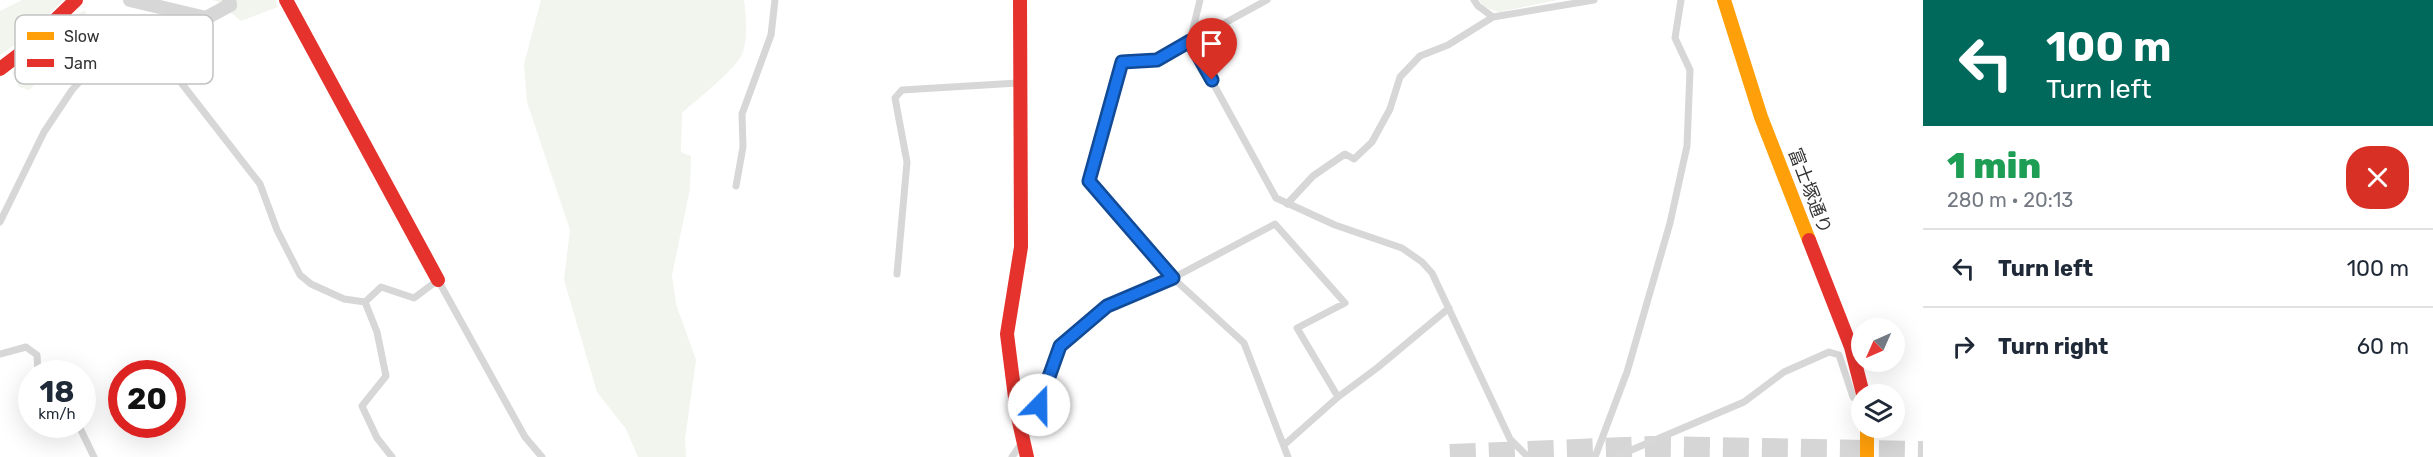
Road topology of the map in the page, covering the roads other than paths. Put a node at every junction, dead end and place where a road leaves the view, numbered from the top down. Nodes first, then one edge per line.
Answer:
1 (76, 0) edge
2 (130, 0) edge
3 (229, 0) edge
4 (286, 0) edge
5 (775, 0) edge
6 (1020, 0) edge
7 (1200, 0) edge
8 (1267, 0) edge
9 (1474, 0) edge
10 (1594, 0) edge
11 (1681, 0) edge
12 (1724, 0) edge
13 (60, 15) edge
14 (193, 15) edge
15 (212, 15) edge
16 (1493, 17) junction
17 (1190, 41) junction
18 (15, 58) edge
19 (0, 69) edge
20 (1020, 82) junction
21 (78, 84) edge
22 (182, 84) edge
23 (736, 186) dead end
24 (1287, 204) junction
25 (0, 222) edge
26 (897, 274) dead end
27 (1173, 278) junction
28 (438, 280) junction
29 (365, 302) junction
30 (1449, 308) junction
31 (0, 354) edge
32 (37, 360) edge
33 (1860, 384) edge
34 (1851, 391) edge
35 (1338, 397) junction
36 (85, 438) edge
37 (1867, 438) edge
38 (1024, 439) junction
39 (1284, 445) junction
40 (94, 457) edge
41 (392, 457) edge
42 (542, 457) edge
43 (1012, 457) edge
44 (1027, 457) edge
45 (1288, 457) edge
46 (1528, 457) edge
47 (1594, 457) edge
48 (1615, 457) edge
49 (1867, 457) edge

1 - 13 street
2 - 14 street
3 - 15 street
4 - 28 street
5 - 23 lane
6 - 20 street
7 - 17 lane
8 - 17 lane
9 - 16 lane
10 - 16 lane
11 - 47 lane
12 - 33 street, 富士塚通り
16 - 24 lane
17 - 24 lane
17 - 27 lane
18 - 19 street
20 - 26 lane
20 - 38 street
21 - 25 lane
22 - 29 lane
24 - 30 lane
27 - 35 lane
27 - 38 lane
27 - 39 lane
28 - 29 lane
28 - 42 lane
29 - 41 lane
30 - 35 lane
30 - 46 lane
31 - 32 lane
34 - 48 lane
35 - 39 lane
36 - 40 lane
37 - 49 street
38 - 43 lane
38 - 44 street
39 - 45 lane

